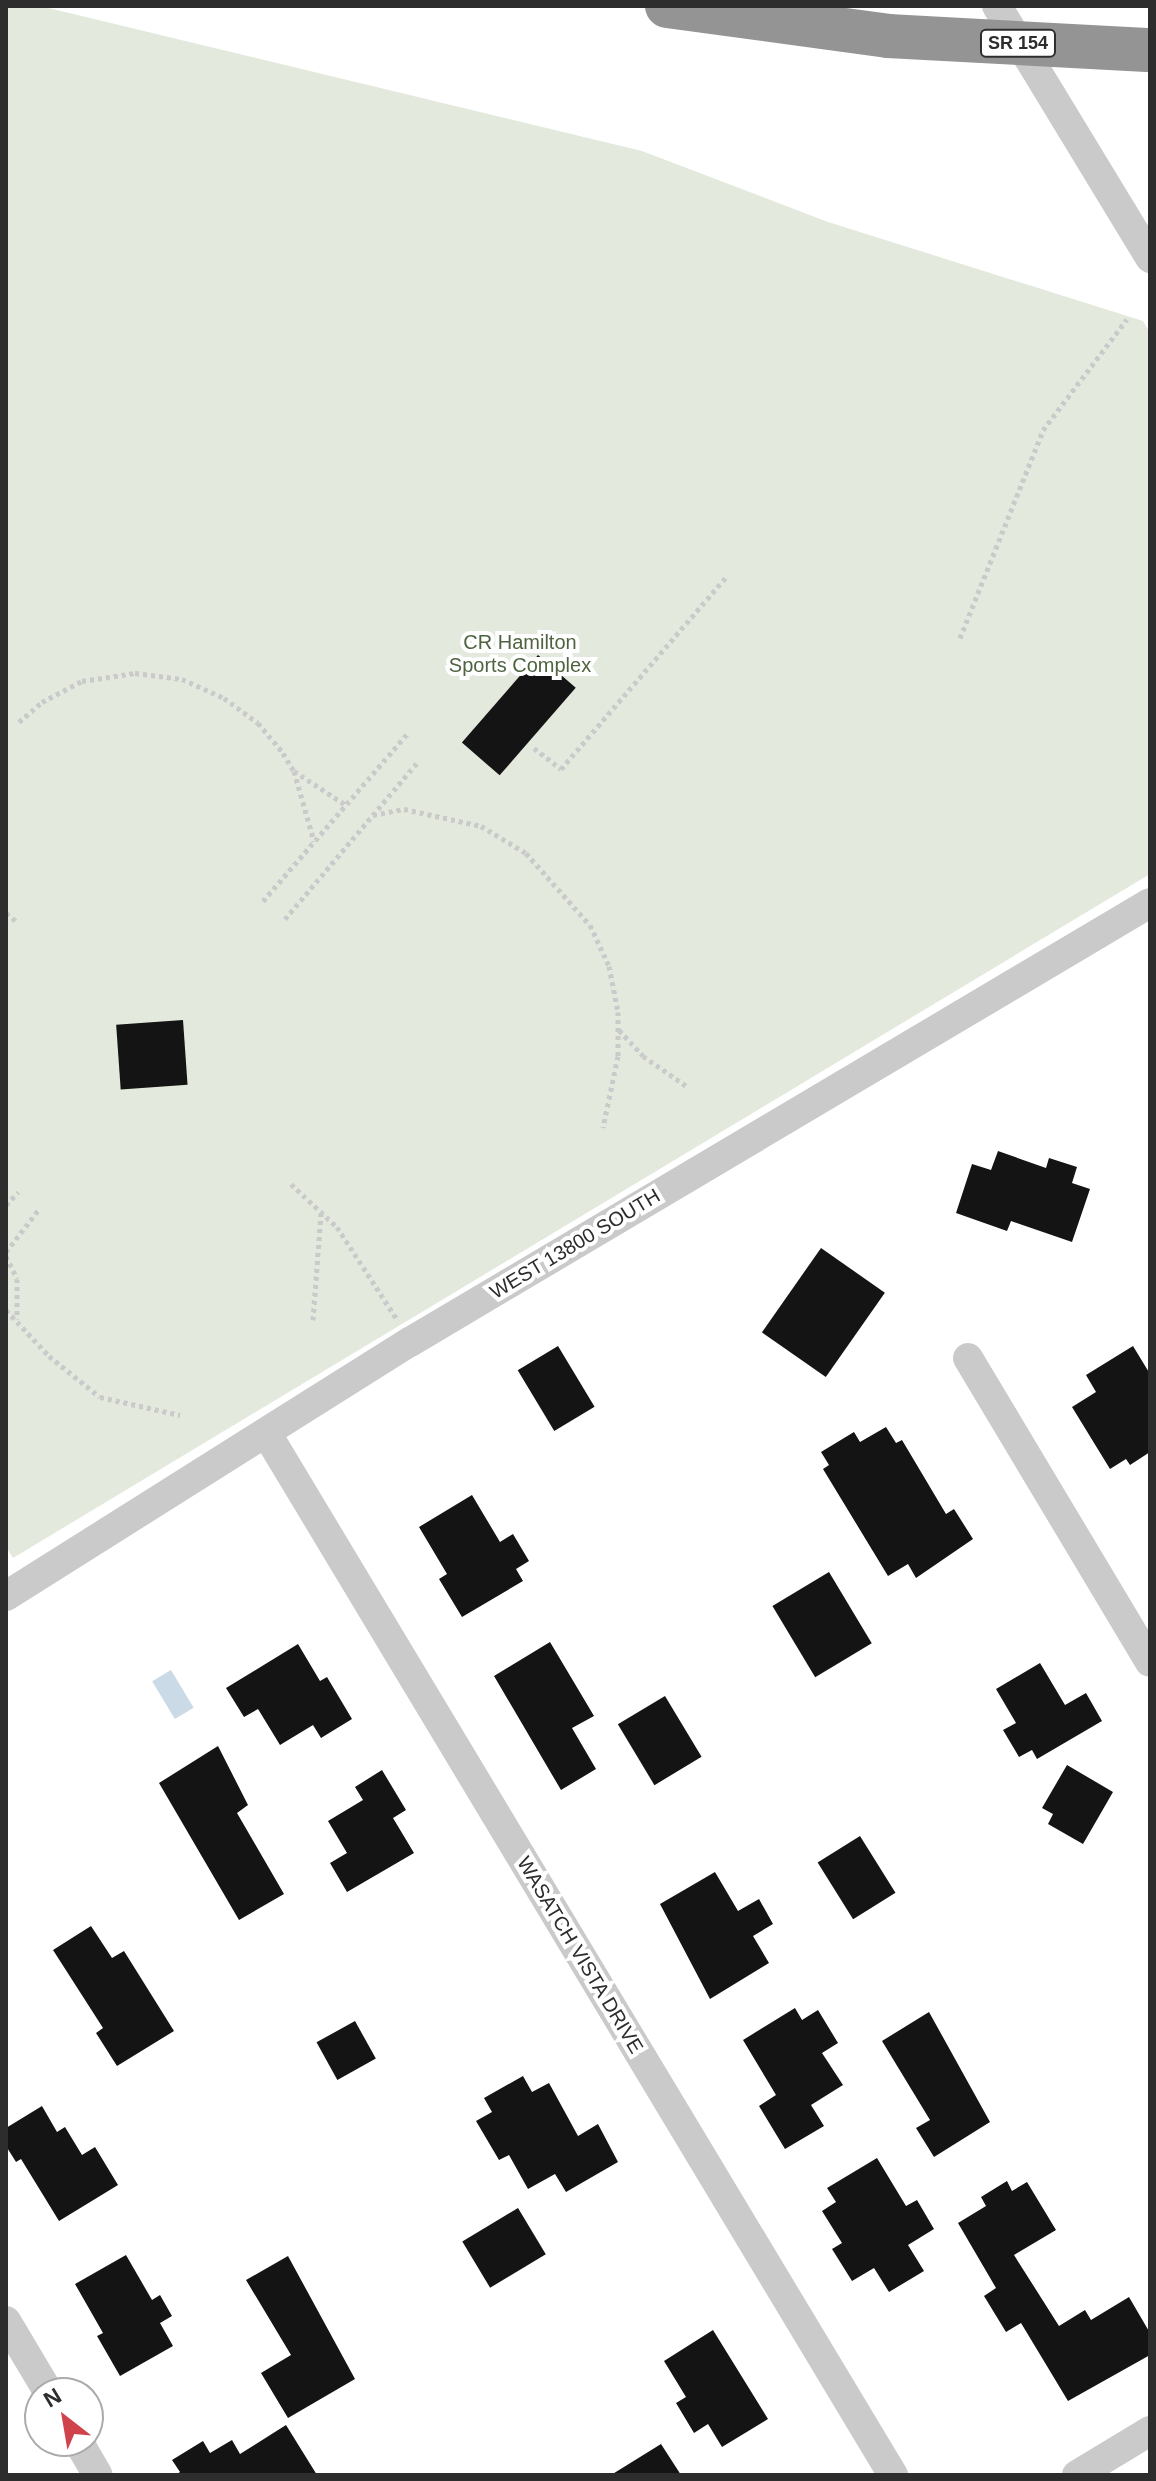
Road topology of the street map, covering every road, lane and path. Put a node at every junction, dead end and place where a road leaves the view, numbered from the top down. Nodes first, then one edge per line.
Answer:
1 (667, 6) edge
2 (997, 6) edge
3 (1149, 50) edge
4 (1150, 258) edge
5 (1127, 319) dead end
6 (726, 577) dead end
7 (960, 638) dead end
8 (19, 722) dead end
9 (407, 734) dead end
10 (534, 748) dead end
11 (417, 763) dead end
12 (294, 771) junction
13 (346, 805) junction
14 (373, 815) junction
15 (314, 841) junction
16 (263, 901) dead end
17 (1150, 903) edge
18 (6, 913) edge
19 (285, 919) dead end
20 (16, 921) dead end
21 (618, 1029) junction
22 (688, 1087) dead end
23 (603, 1127) dead end
24 (291, 1184) dead end
25 (18, 1192) dead end
26 (6, 1205) edge
27 (39, 1209) dead end
28 (321, 1213) junction
29 (6, 1254) edge
30 (7, 1311) edge
31 (17, 1319) junction
32 (313, 1320) dead end
33 (400, 1324) dead end
34 (968, 1358) dead end
35 (180, 1415) dead end
36 (267, 1434) junction
37 (6, 1596) edge
38 (1150, 1662) edge
39 (6, 2321) edge
40 (39, 2377) edge
41 (1150, 2431) edge
42 (87, 2457) edge
43 (98, 2475) edge
44 (893, 2475) edge
45 (1077, 2475) edge

1 - 3 highway, SR 154, bridge
2 - 4 street
5 - 7 path
6 - 10 path
8 - 12 path
9 - 13 path
11 - 14 path
12 - 13 path
12 - 15 path
13 - 15 path
14 - 19 path
14 - 21 path
15 - 16 path
17 - 36 street, WEST 13800 SOUTH
18 - 20 path
21 - 22 path
21 - 23 path
24 - 28 path
25 - 26 path
27 - 29 path
28 - 32 path
28 - 33 path
29 - 31 path
30 - 31 path
31 - 35 path
34 - 38 street
36 - 37 street, WEST 13800 SOUTH
36 - 44 street, WASATCH VISTA DRIVE
39 - 40 street
41 - 45 street
42 - 43 street

